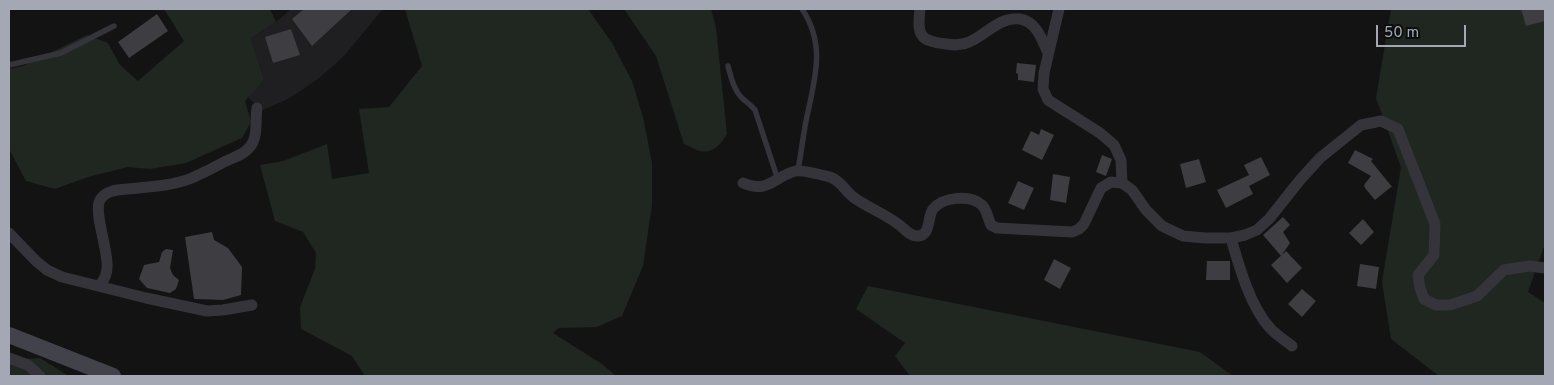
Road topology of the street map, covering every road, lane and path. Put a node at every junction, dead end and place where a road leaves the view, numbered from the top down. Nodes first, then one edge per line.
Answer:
1 (802, 9) edge
2 (920, 9) edge
3 (1059, 9) edge
4 (114, 26) dead end
5 (1048, 53) junction
6 (9, 65) edge
7 (728, 66) dead end
8 (256, 108) dead end
9 (798, 170) junction
10 (778, 180) junction
11 (743, 182) dead end
12 (1122, 183) junction
13 (9, 233) edge
14 (1231, 238) junction
15 (1545, 268) edge
16 (100, 285) junction
17 (252, 305) dead end
18 (9, 335) edge
19 (1292, 346) dead end
20 (9, 358) edge
21 (40, 376) edge
22 (113, 376) edge

1 - 9 lane
2 - 5 street
3 - 5 street
4 - 6 lane
5 - 12 street
7 - 10 lane
8 - 16 street
9 - 10 street
9 - 12 street
10 - 11 street
12 - 14 street
13 - 16 street
14 - 15 street
14 - 19 street
16 - 17 street
18 - 22 main road
20 - 21 street

